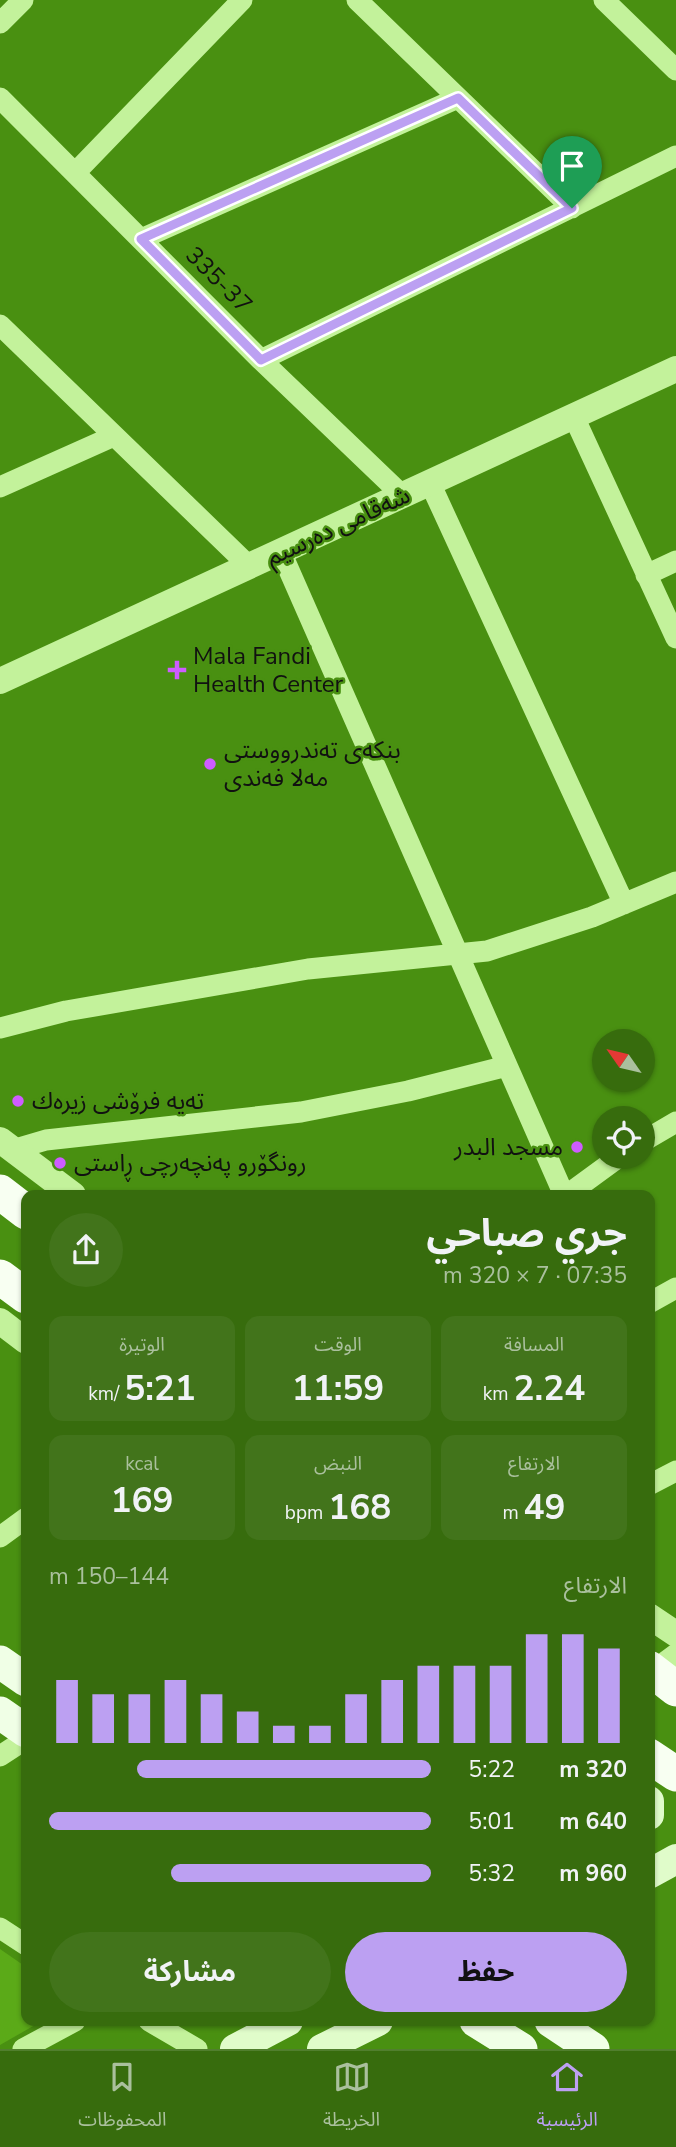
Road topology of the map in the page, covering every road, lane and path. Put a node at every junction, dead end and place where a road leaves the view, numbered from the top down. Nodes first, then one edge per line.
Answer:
1 (23, 0) edge
2 (242, 0) edge
3 (357, 0) edge
4 (604, 0) edge
5 (0, 23) edge
6 (676, 70) edge
7 (0, 98) edge
8 (458, 98) junction
9 (676, 156) edge
10 (75, 173) junction
11 (572, 208) junction
12 (141, 239) junction
13 (0, 326) edge
14 (261, 360) junction
15 (676, 369) edge
16 (574, 417) junction
17 (114, 436) junction
18 (430, 483) junction
19 (0, 488) edge
20 (403, 496) junction
21 (281, 552) junction
22 (676, 561) edge
23 (250, 567) junction
24 (646, 575) junction
25 (676, 638) edge
26 (0, 681) edge
27 (676, 882) edge
28 (624, 904) junction
29 (458, 953) junction
30 (0, 1028) edge
31 (507, 1066) junction
32 (676, 1122) edge
33 (655, 1134) edge
34 (6, 1145) edge
35 (602, 1169) edge
36 (66, 1190) edge
37 (563, 1190) edge
38 (572, 1190) edge
39 (0, 1192) edge
40 (21, 1208) edge
41 (0, 1277) edge
42 (676, 1289) edge
43 (21, 1292) edge
44 (655, 1300) edge
45 (0, 1321) edge
46 (21, 1337) edge
47 (676, 1471) edge
48 (655, 1482) edge
49 (21, 1522) edge
50 (0, 1537) edge
51 (655, 1620) edge
52 (676, 1634) edge
53 (0, 1662) edge
54 (21, 1676) edge
55 (0, 1713) edge
56 (21, 1728) edge
57 (21, 1742) edge
58 (0, 1756) edge
59 (655, 1760) edge
60 (676, 1774) edge
61 (676, 1858) edge
62 (655, 1870) edge
63 (0, 1928) edge
64 (21, 1942) edge
65 (66, 2026) edge
66 (158, 2026) edge
67 (279, 2026) edge
68 (368, 2026) edge
69 (484, 2026) edge
70 (558, 2026) edge
71 (23, 2049) edge
72 (197, 2049) edge
73 (235, 2049) edge
74 (321, 2049) edge
75 (521, 2049) edge
76 (593, 2049) edge

1 - 5 street
2 - 10 street
3 - 8 street
4 - 6 street
7 - 10 street, 335-37
8 - 11 street
8 - 12 street
9 - 11 street
10 - 12 street, 335-37
11 - 14 street
12 - 14 street, 335-37
13 - 17 street
14 - 20 street, 335-37
15 - 16 street, شەقامی دەرسیم
16 - 18 street, شەقامی دەرسیم
16 - 24 street
17 - 19 street
17 - 23 street
18 - 20 street, شەقامی دەرسیم
18 - 28 street
20 - 21 street, شەقامی دەرسیم
21 - 23 street, شەقامی دەرسیم
21 - 29 street
22 - 24 street
23 - 26 street, شەقامی دەرسیم
24 - 25 street
27 - 28 street
28 - 29 street
29 - 30 street
29 - 31 street
31 - 34 street
31 - 37 street
32 - 33 street
34 - 36 street
35 - 38 street
39 - 40 highway
41 - 43 highway
42 - 44 street
45 - 46 street
47 - 48 street
49 - 50 street
51 - 52 street
53 - 54 main road
55 - 56 main road
57 - 58 street
59 - 60 highway
61 - 62 main road
63 - 64 street
65 - 71 street
66 - 72 street
67 - 73 main road
68 - 74 main road
69 - 75 main road
70 - 76 main road

